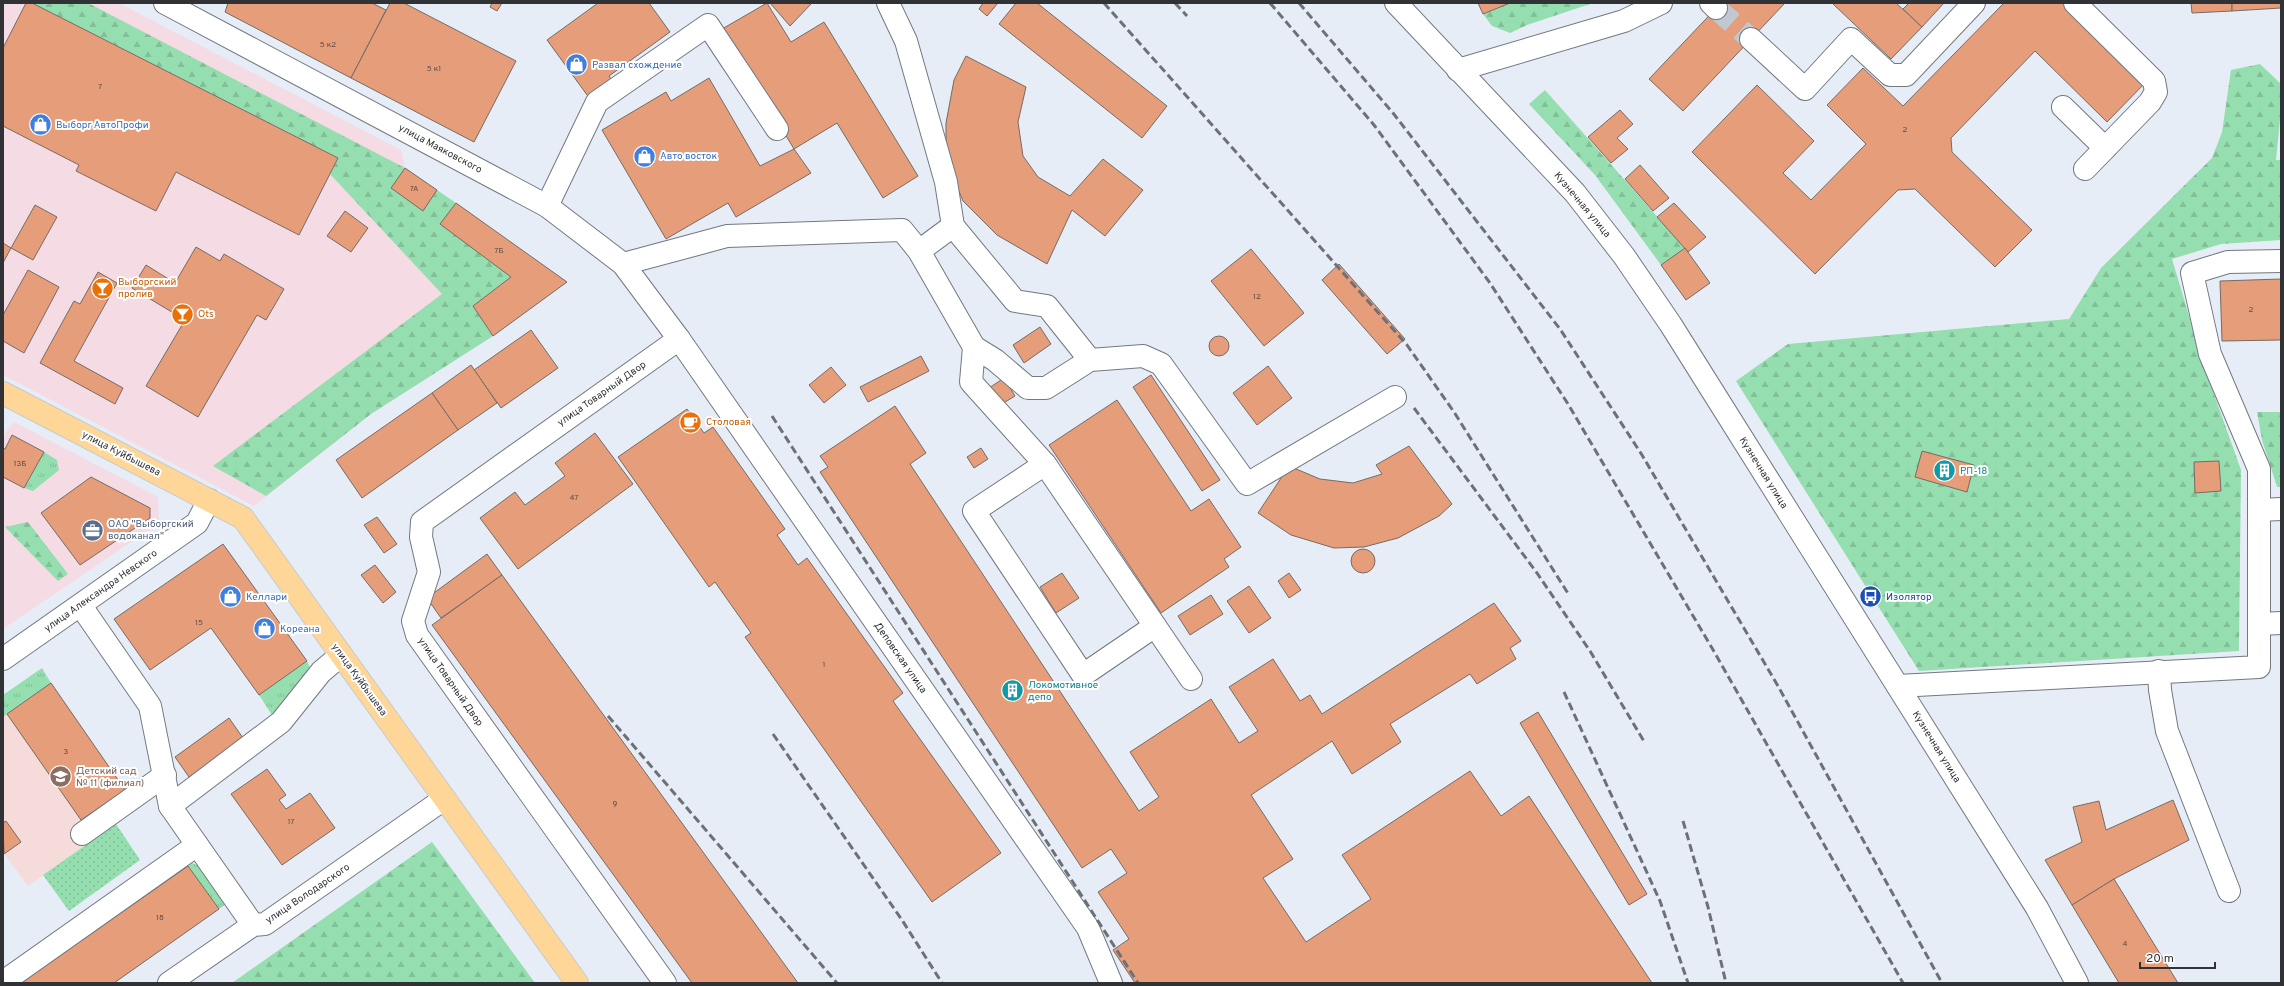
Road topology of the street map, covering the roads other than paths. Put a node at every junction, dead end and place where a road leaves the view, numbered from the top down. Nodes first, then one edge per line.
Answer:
1 (165, 3) edge
2 (888, 3) edge
3 (1396, 3) edge
4 (1661, 3) edge
5 (1974, 3) edge
6 (2075, 3) edge
7 (1751, 39) tunnel mouth
8 (1458, 70) junction
9 (2063, 107) dead end
10 (777, 129) dead end
11 (2105, 148) junction
12 (2085, 169) dead end
13 (546, 206) junction
14 (953, 226) junction
15 (919, 251) junction
16 (2281, 261) edge
17 (623, 264) junction
18 (679, 339) junction
19 (974, 347) junction
20 (1090, 360) junction
21 (3, 393) edge
22 (1394, 397) dead end
23 (1045, 464) junction
24 (209, 500) junction
25 (2281, 509) edge
26 (2259, 510) junction
27 (81, 606) junction
28 (2281, 623) edge
29 (2259, 624) junction
30 (1156, 626) junction
31 (341, 656) junction
32 (3, 659) edge
33 (2158, 671) junction
34 (1191, 679) dead end
35 (1898, 686) junction
36 (165, 775) junction
37 (444, 799) junction
38 (170, 806) junction
39 (82, 834) dead end
40 (197, 845) junction
41 (2229, 891) dead end
42 (253, 925) junction
43 (3, 982) edge
44 (169, 983) edge
45 (577, 983) edge
46 (665, 983) edge
47 (1111, 983) edge
48 (2077, 983) edge

1 - 13 street, улица Маяковского
2 - 14 street
3 - 8 street, Кузнечная улица
4 - 8 street
5 - 7 street
6 - 11 street
8 - 35 street, Кузнечная улица
9 - 11 street
10 - 13 street
11 - 12 street
13 - 17 street, улица Маяковского
14 - 15 street
14 - 20 street
15 - 17 street
15 - 19 street
16 - 26 street
17 - 18 street, улица Маяковского
18 - 46 street, улица Товарный Двор
18 - 47 street, Деповская улица
19 - 20 street
19 - 23 street
20 - 22 street
21 - 24 main road, улица Куйбышева
23 - 30 street
23 - 30 street
24 - 27 street, улица Александра Невского
24 - 31 main road, улица Куйбышева
25 - 26 street
26 - 29 street
27 - 32 street, улица Александра Невского
27 - 36 street
28 - 29 street
29 - 33 street
30 - 34 street
31 - 37 main road, улица Куйбышева
31 - 38 street
33 - 35 street
33 - 41 street
35 - 48 street, Кузнечная улица
36 - 38 street
36 - 39 street
37 - 42 street, улица Володарского
37 - 45 main road, улица Куйбышева
38 - 40 street
40 - 42 street
40 - 43 street
42 - 44 street, улица Володарского

